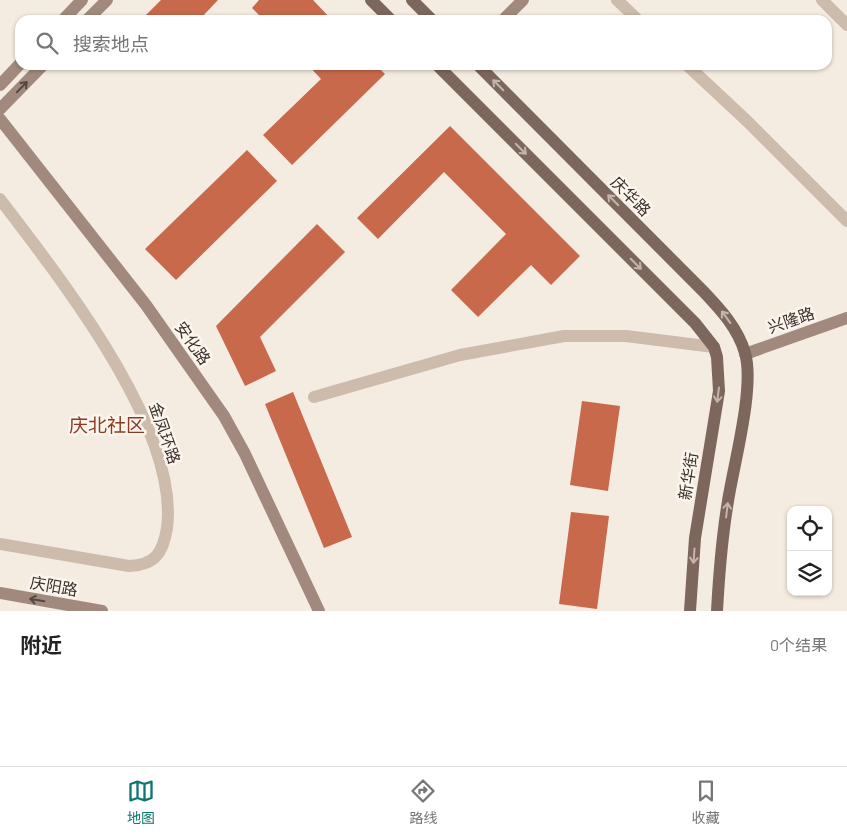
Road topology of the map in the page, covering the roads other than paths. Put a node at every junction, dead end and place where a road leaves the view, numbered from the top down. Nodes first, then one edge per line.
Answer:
1 (82, 0) edge
2 (106, 0) edge
3 (371, 0) edge
4 (412, 0) edge
5 (513, 0) edge
6 (522, 0) edge
7 (617, 0) edge
8 (822, 0) edge
9 (68, 15) edge
10 (92, 15) edge
11 (386, 15) edge
12 (427, 15) edge
13 (498, 15) edge
14 (508, 15) edge
15 (633, 15) edge
16 (847, 25) edge
17 (15, 69) edge
18 (38, 70) edge
19 (442, 70) edge
20 (483, 70) edge
21 (692, 70) edge
22 (0, 85) edge
23 (0, 109) edge
24 (0, 119) edge
25 (0, 129) edge
26 (0, 200) edge
27 (847, 221) edge
28 (847, 318) edge
29 (847, 326) edge
30 (714, 347) junction
31 (746, 357) junction
32 (314, 397) dead end
33 (0, 544) edge
34 (0, 593) edge
35 (102, 611) edge
36 (312, 611) edge
37 (319, 611) edge
38 (690, 611) edge
39 (717, 611) edge

1 - 9 street
2 - 10 street
3 - 11 main road
4 - 12 main road
5 - 13 street
6 - 14 street
7 - 15 street
8 - 16 street
17 - 22 street
23 -> 18 street
19 -> 30 main road
31 -> 20 main road, 庆华路
21 - 27 street
24 - 37 street, 安化路
25 - 36 street, 安化路
26 - 33 street, 金凤环路
28 - 31 street, 兴隆路
29 - 31 street, 兴隆路
30 - 32 street
30 -> 38 main road, 新华街
39 -> 31 main road
35 -> 34 street, 庆阳路

